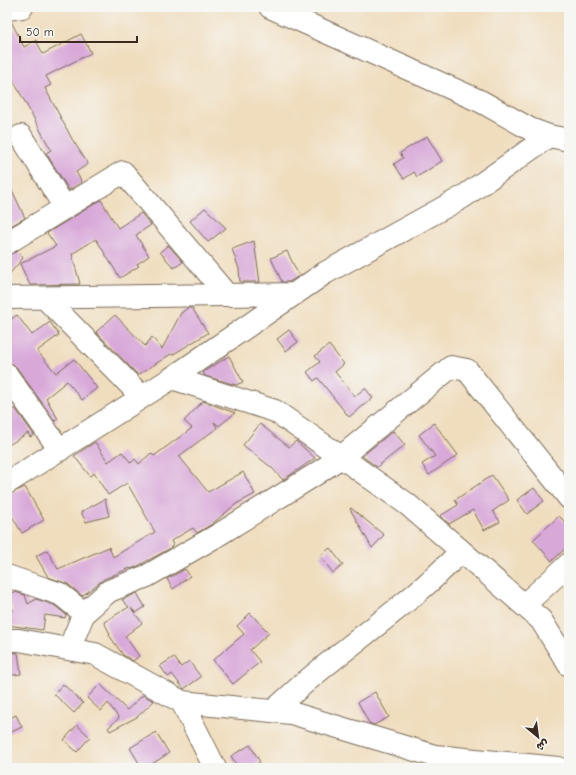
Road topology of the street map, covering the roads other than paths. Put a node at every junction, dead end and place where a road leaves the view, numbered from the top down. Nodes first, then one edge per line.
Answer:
1 (22, 7) edge
2 (270, 7) edge
3 (7, 9) edge
4 (21, 136) dead end
5 (559, 138) edge
6 (65, 208) junction
7 (7, 243) edge
8 (295, 294) junction
9 (227, 295) junction
10 (7, 298) edge
11 (45, 298) junction
12 (7, 375) edge
13 (172, 378) junction
14 (142, 397) junction
15 (60, 450) junction
16 (341, 456) junction
17 (7, 483) edge
18 (569, 498) edge
19 (461, 551) junction
20 (569, 564) edge
21 (7, 576) edge
22 (524, 605) junction
23 (84, 613) junction
24 (7, 640) edge
25 (69, 649) junction
26 (569, 665) edge
27 (182, 702) junction
28 (273, 711) junction
29 (439, 762) edge
30 (215, 768) edge
31 (558, 768) edge

1 - 3 street
2 - 5 street
4 - 6 street
5 - 8 street
6 - 7 street
6 - 9 street
8 - 9 street
8 - 13 street
9 - 11 street
10 - 11 street
11 - 14 street
12 - 15 street
13 - 14 street
13 - 16 street
14 - 15 street
15 - 17 street
16 - 18 street
16 - 19 street
16 - 23 street
19 - 22 street
19 - 28 street
20 - 22 street
21 - 23 street
22 - 26 street
23 - 25 street
24 - 25 street
25 - 27 street
27 - 28 street
27 - 30 street
28 - 29 street
29 - 31 street

